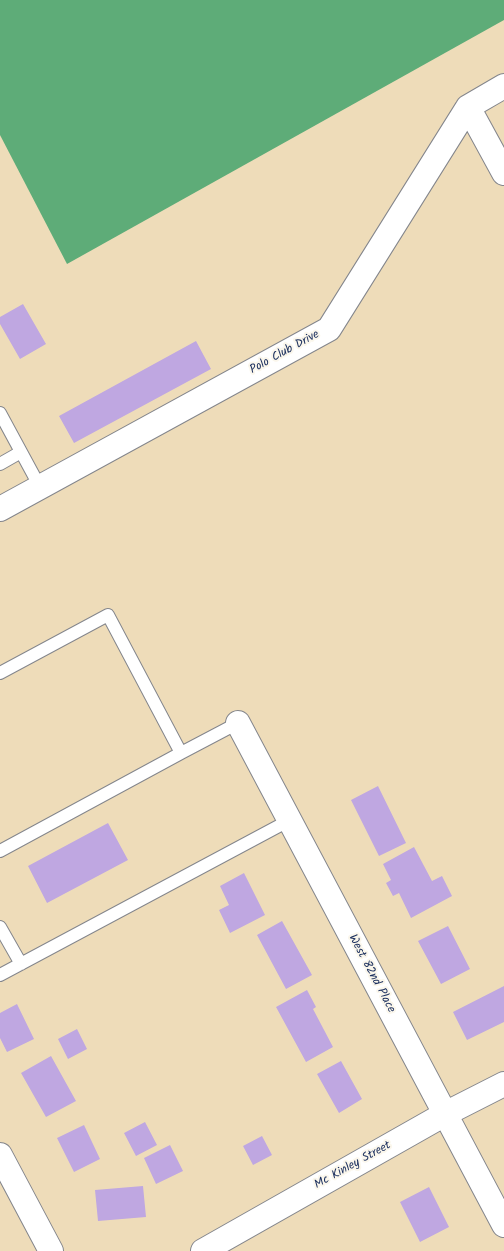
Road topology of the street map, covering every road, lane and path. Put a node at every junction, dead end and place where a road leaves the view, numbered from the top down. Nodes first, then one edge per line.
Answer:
1 (504, 86) edge
2 (468, 107) junction
3 (504, 173) edge
4 (0, 413) edge
5 (21, 452) junction
6 (0, 464) edge
7 (40, 487) junction
8 (0, 508) edge
9 (0, 673) edge
10 (238, 723) joint
11 (181, 753) junction
12 (290, 820) junction
13 (0, 851) edge
14 (0, 926) edge
15 (21, 964) junction
16 (0, 975) edge
17 (504, 1084) edge
18 (445, 1114) junction
19 (0, 1155) edge
20 (504, 1225) edge
21 (51, 1251) edge
22 (203, 1251) edge

1 - 2 street, Polo Club Drive
2 - 3 street
2 - 7 street, Polo Club Drive
4 - 5 lane
5 - 6 lane
5 - 7 lane
7 - 8 street, Polo Club Drive
9 - 11 lane
10 - 11 lane
10 - 12 street, West 82nd Place
11 - 13 lane
12 - 15 lane
12 - 18 street, West 82nd Place
14 - 15 lane
15 - 16 lane
17 - 18 street, Mc Kinley Street
18 - 20 street, West 82nd Place
18 - 22 street, Mc Kinley Street
19 - 21 street

